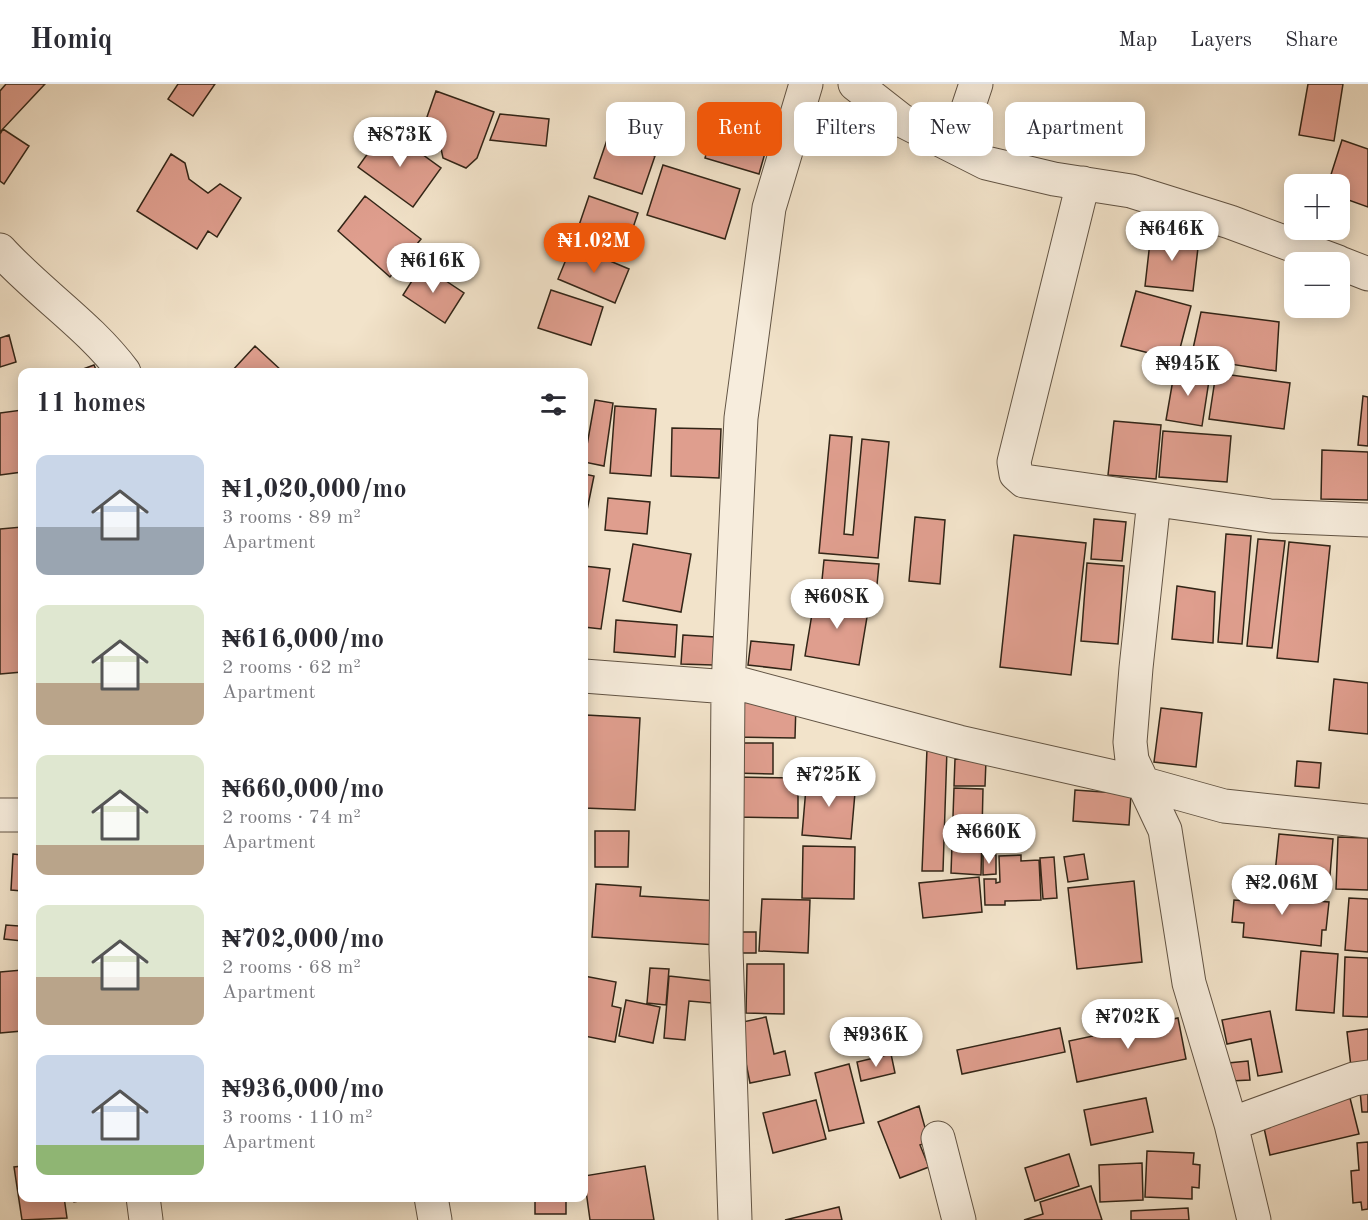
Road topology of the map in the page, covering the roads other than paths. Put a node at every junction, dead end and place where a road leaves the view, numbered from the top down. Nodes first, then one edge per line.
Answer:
1 (806, 84) edge
2 (855, 84) edge
3 (976, 84) edge
4 (970, 102) edge
5 (909, 124) edge
6 (972, 156) edge
7 (1083, 183) junction
8 (0, 250) edge
9 (1310, 252) edge
10 (1350, 267) edge
11 (1368, 274) edge
12 (121, 368) edge
13 (1154, 500) junction
14 (1368, 520) edge
15 (588, 675) edge
16 (728, 687) junction
17 (1145, 784) junction
18 (0, 815) edge
19 (18, 815) edge
20 (1368, 821) edge
21 (1368, 1077) edge
22 (1232, 1124) junction
23 (938, 1138) dead end
24 (144, 1202) edge
25 (432, 1202) edge
26 (146, 1220) edge
27 (435, 1220) edge
28 (735, 1220) edge
29 (958, 1220) edge
30 (1254, 1220) edge

1 - 16 street
2 - 5 street
3 - 4 street
6 - 7 street
7 - 9 street
7 - 13 street
8 - 12 street
10 - 11 street
13 - 14 street
13 - 17 street
15 - 16 street
16 - 17 street
16 - 28 street
17 - 20 street
17 - 22 street
18 - 19 street
21 - 22 street
22 - 30 street
23 - 29 street
24 - 26 street
25 - 27 street

